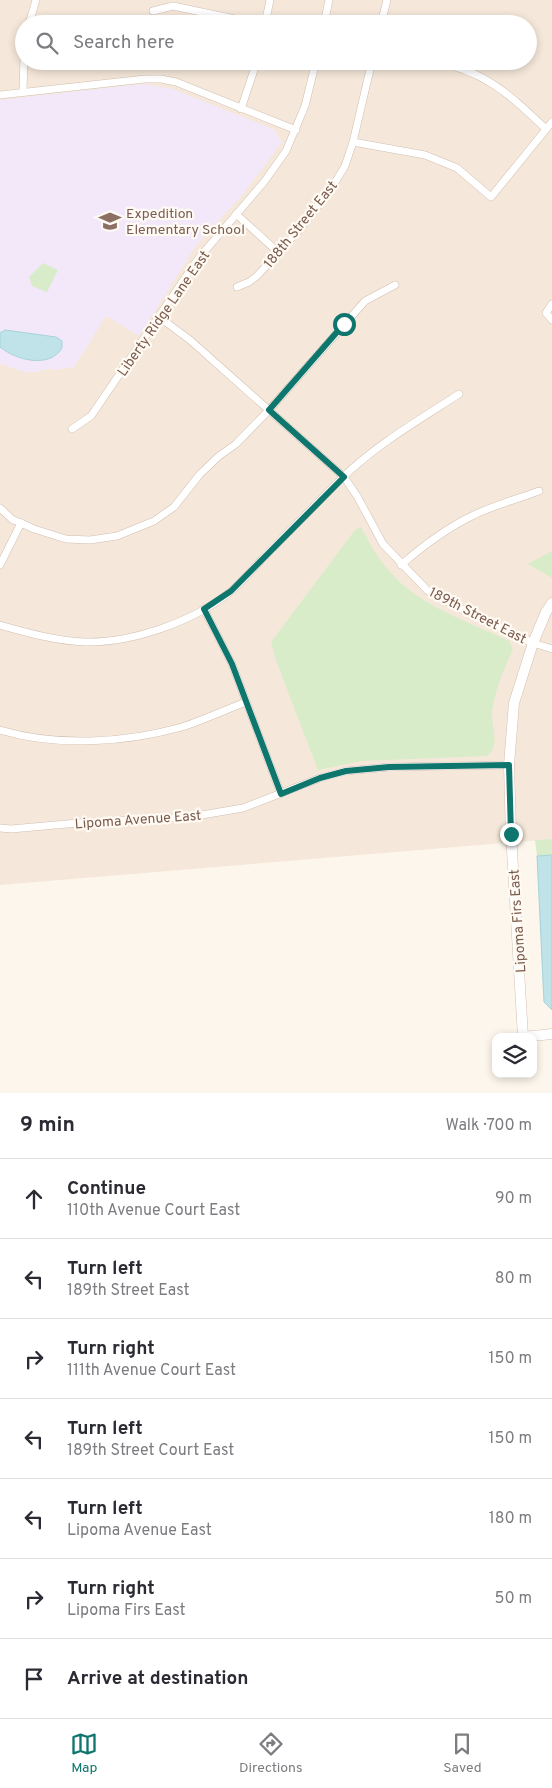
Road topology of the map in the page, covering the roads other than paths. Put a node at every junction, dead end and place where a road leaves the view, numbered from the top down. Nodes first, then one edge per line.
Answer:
1 (36, 0) edge
2 (270, 0) edge
3 (329, 0) edge
4 (387, 0) edge
5 (153, 11) dead end
6 (32, 15) edge
7 (216, 15) edge
8 (267, 15) edge
9 (326, 15) edge
10 (383, 15) edge
11 (24, 70) edge
12 (255, 70) edge
13 (314, 70) edge
14 (370, 70) edge
15 (462, 70) edge
16 (23, 92) junction
17 (0, 95) edge
18 (241, 110) junction
19 (552, 122) edge
20 (546, 129) junction
21 (296, 130) junction
22 (353, 142) junction
23 (236, 214) junction
24 (279, 253) junction
25 (395, 285) dead end
26 (237, 287) dead end
27 (552, 304) edge
28 (159, 317) junction
29 (552, 320) edge
30 (460, 394) dead end
31 (269, 410) junction
32 (72, 429) dead end
33 (344, 477) junction
34 (539, 491) dead end
35 (0, 508) edge
36 (21, 524) junction
37 (0, 565) edge
38 (401, 565) junction
39 (552, 603) edge
40 (204, 609) junction
41 (0, 625) edge
42 (533, 643) junction
43 (552, 649) edge
44 (246, 702) junction
45 (0, 730) edge
46 (509, 765) junction
47 (281, 794) junction
48 (0, 828) edge
49 (523, 1033) edge
50 (552, 1034) edge
51 (537, 1035) edge

1 - 6 street
2 - 8 street
3 - 9 street
4 - 10 street
5 - 7 street
11 - 16 street
12 - 18 street
13 - 21 street, Liberty Ridge Lane East
14 - 22 street, 188th Street East
15 - 20 street
16 - 17 street
16 - 18 street
18 - 21 street
19 - 20 street
20 - 22 street
21 - 23 street, Liberty Ridge Lane East
22 - 24 street, 188th Street East
23 - 24 street
23 - 28 street, Liberty Ridge Lane East
24 - 26 street, 188th Street East
25 - 31 street
27 - 29 street
28 - 31 street, 189th Street East
28 - 32 street, Liberty Ridge Lane East
30 - 33 street
31 - 33 street, 189th Street East
31 - 36 street
33 - 38 street, 189th Street East
33 - 40 street
34 - 38 street
35 - 36 street
36 - 37 street
38 - 42 street, 189th Street East
39 - 42 street, Lipoma Firs East
40 - 41 street
40 - 44 street
42 - 43 street, 189th Street East
42 - 46 street, Lipoma Firs East
44 - 45 street
44 - 47 street
46 - 47 street, Lipoma Avenue East
46 - 49 street, Lipoma Firs East
47 - 48 street, Lipoma Avenue East
50 - 51 street

